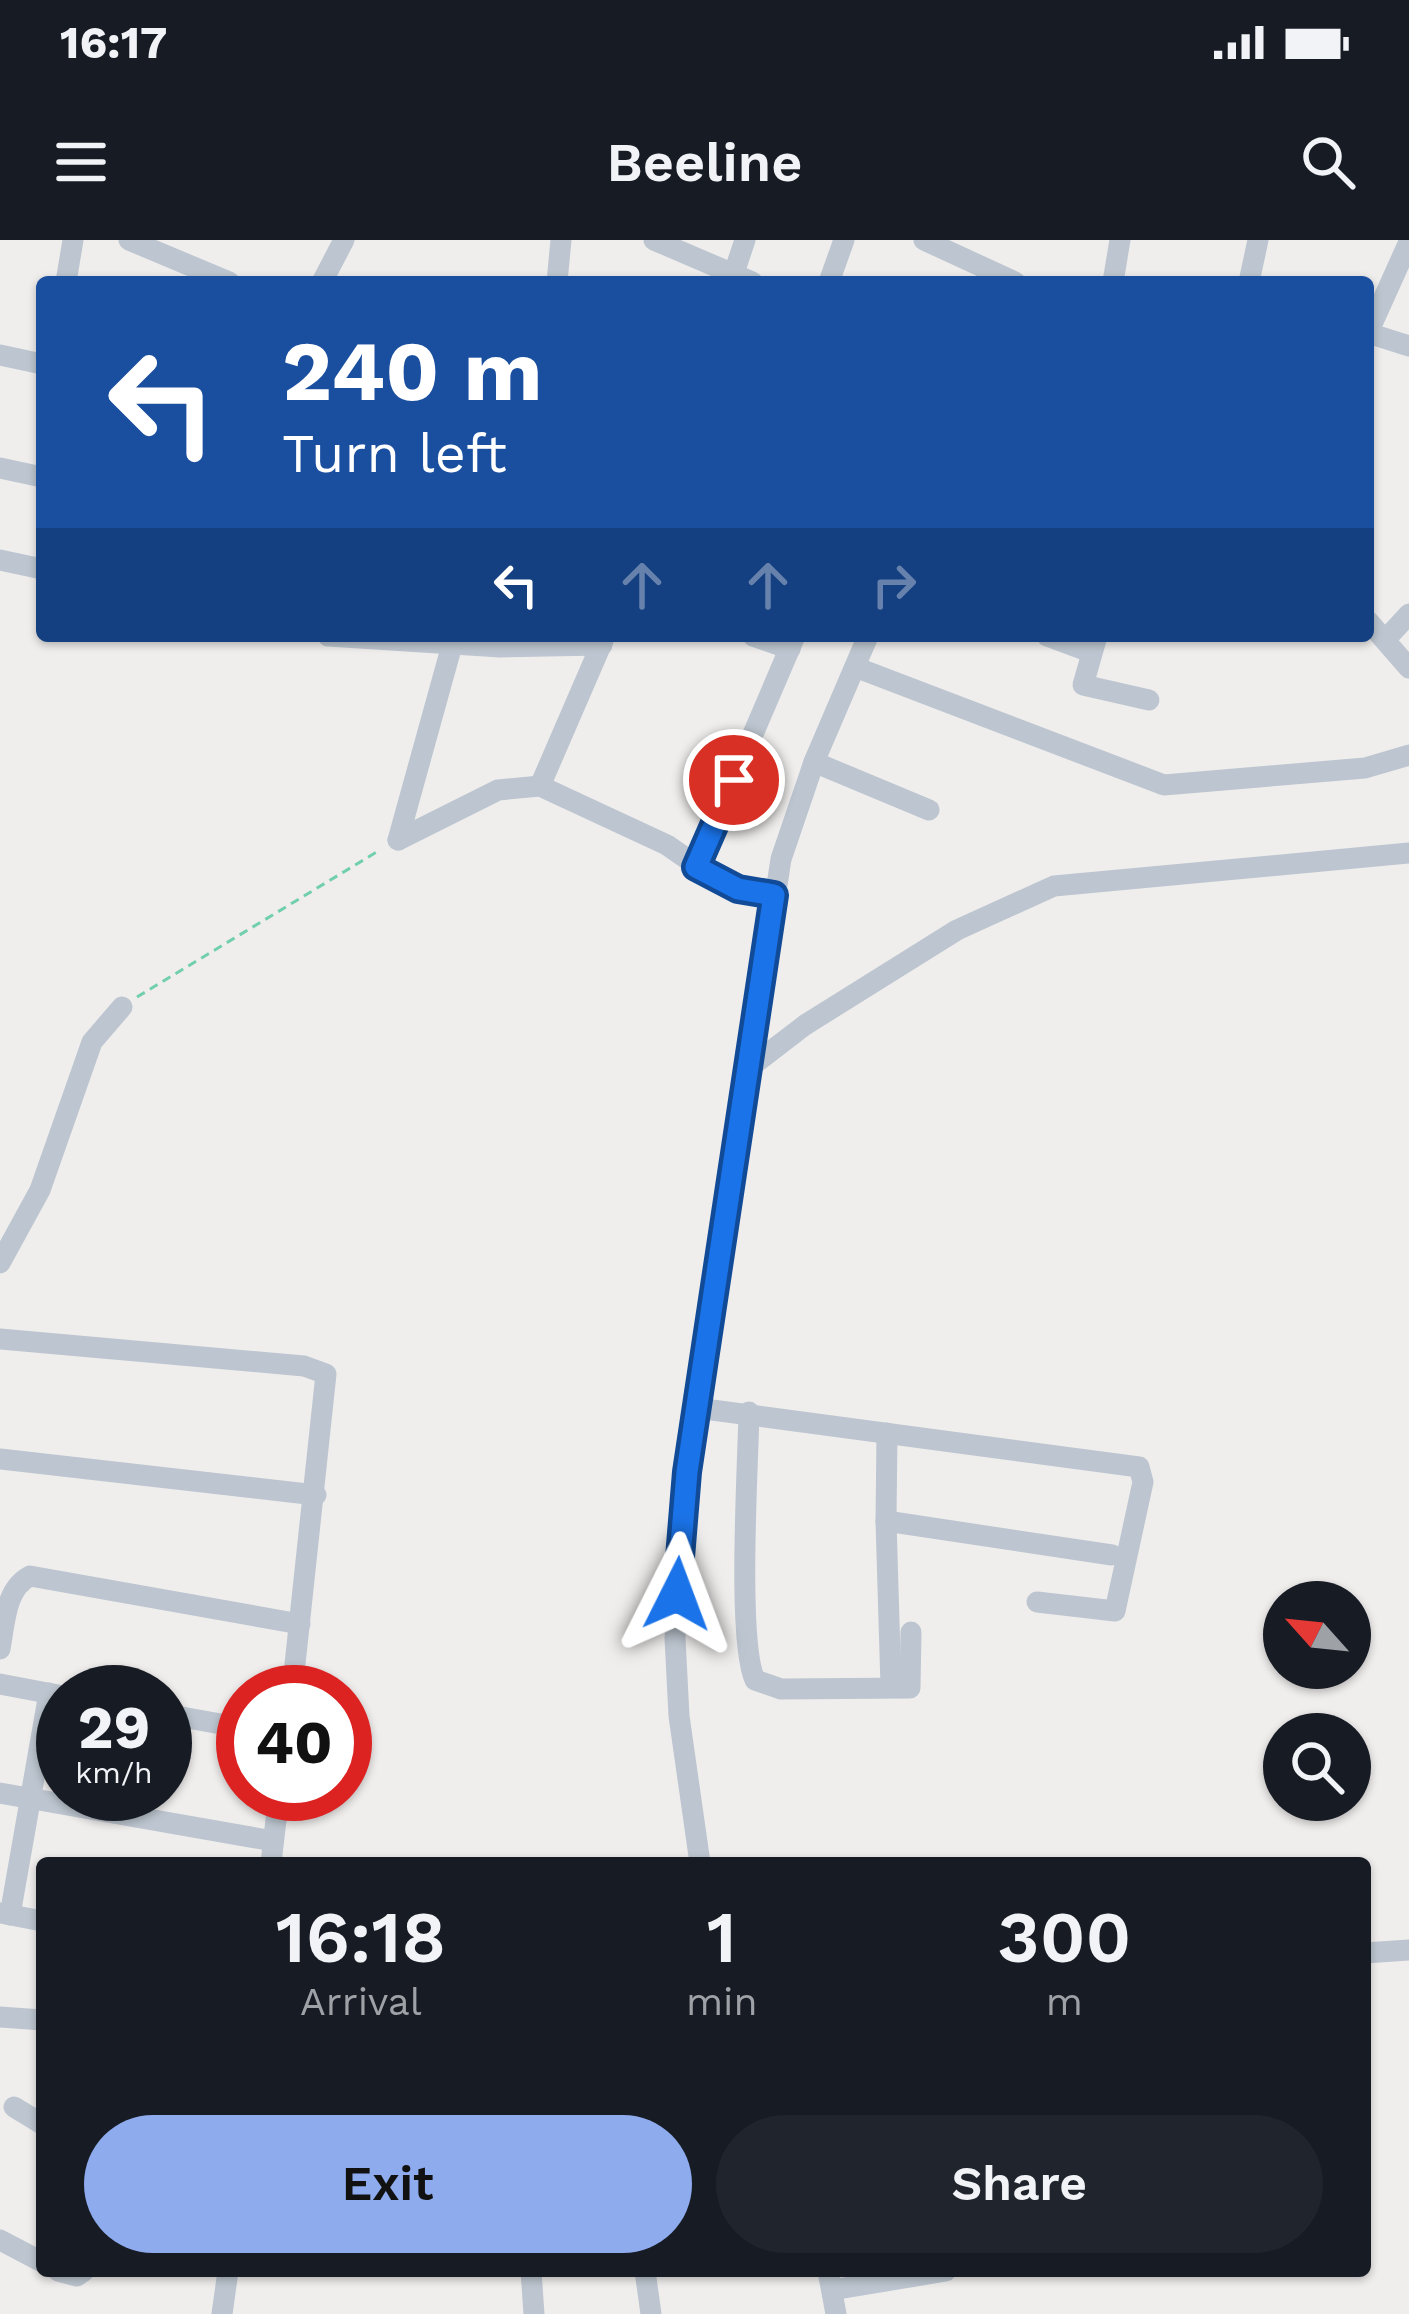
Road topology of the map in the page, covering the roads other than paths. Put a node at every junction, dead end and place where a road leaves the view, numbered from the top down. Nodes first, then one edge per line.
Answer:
1 (73, 240) edge
2 (129, 240) edge
3 (344, 240) edge
4 (561, 240) edge
5 (654, 240) edge
6 (745, 240) edge
7 (844, 240) edge
8 (924, 240) edge
9 (1120, 240) edge
10 (1258, 240) edge
11 (1408, 244) edge
12 (67, 276) edge
13 (215, 276) edge
14 (325, 276) edge
15 (558, 276) edge
16 (730, 276) edge
17 (740, 276) edge
18 (831, 276) edge
19 (1002, 276) edge
20 (1113, 276) edge
21 (1250, 276) edge
22 (1374, 320) edge
23 (1374, 335) edge
24 (1409, 346) edge
25 (0, 355) edge
26 (36, 363) edge
27 (0, 468) edge
28 (36, 476) edge
29 (0, 560) edge
30 (36, 568) edge
31 (1409, 614) edge
32 (1374, 628) edge
33 (1385, 640) junction
34 (411, 642) edge
35 (543, 642) edge
36 (602, 642) edge
37 (792, 642) edge
38 (865, 642) edge
39 (1094, 644) edge
40 (452, 645) junction
41 (854, 667) junction
42 (1409, 668) edge
43 (1149, 700) dead end
44 (1409, 754) edge
45 (814, 762) junction
46 (540, 786) junction
47 (929, 810) dead end
48 (1409, 853) edge
49 (696, 867) junction
50 (774, 900) junction
51 (122, 1006) road end
52 (749, 1068) junction
53 (0, 1263) edge
54 (0, 1339) edge
55 (697, 1408) junction
56 (749, 1412) junction
57 (887, 1432) junction
58 (0, 1459) edge
59 (316, 1495) junction
60 (886, 1521) junction
61 (1112, 1555) dead end
62 (1037, 1602) dead end
63 (301, 1624) junction
64 (910, 1632) dead end
65 (0, 1649) edge
66 (296, 1665) edge
67 (0, 1684) edge
68 (891, 1687) junction
69 (36, 1691) edge
70 (36, 1774) edge
71 (0, 1792) edge
72 (30, 1798) junction
73 (276, 1821) edge
74 (272, 1852) edge
75 (699, 1857) edge
76 (5, 1914) edge
77 (36, 1920) edge
78 (1409, 1950) edge
79 (1371, 1953) edge
80 (0, 2017) edge
81 (36, 2020) edge
82 (14, 2108) dead end
83 (36, 2121) edge
84 (0, 2240) edge
85 (36, 2259) edge
86 (227, 2277) edge
87 (531, 2277) edge
88 (646, 2277) edge
89 (876, 2277) edge
90 (830, 2281) edge
91 (222, 2314) edge
92 (534, 2314) edge
93 (651, 2314) edge
94 (836, 2314) edge

1 - 12 street
2 - 13 street
3 - 14 street
4 - 15 street
5 - 16 street
6 - 17 street
7 - 18 street
8 - 19 street
9 - 20 street
10 - 21 street
11 - 22 street
23 - 24 street
25 - 26 street
27 - 28 street
29 - 30 street
31 - 33 street
32 - 33 street
33 - 42 street
34 - 40 street
35 - 40 street
36 - 46 street
37 - 49 street
38 - 41 street
39 - 43 street
40 - 46 street
41 - 44 street
41 - 45 street
45 - 47 street
45 - 50 street
46 - 49 street
48 - 52 street
49 - 50 street
50 - 52 street
51 - 53 street
52 - 55 street
54 - 59 street
55 - 56 street
55 - 75 street
56 - 57 street
56 - 68 street
57 - 60 street
57 - 62 street
58 - 59 street
59 - 63 street
60 - 61 street
60 - 68 street
63 - 65 street
63 - 66 street
64 - 68 street
67 - 69 street
70 - 72 street
71 - 72 street
72 - 74 street
72 - 76 street
73 - 74 street
76 - 77 street
78 - 79 street
80 - 81 street
82 - 83 street
84 - 85 street
86 - 91 street
87 - 92 street
88 - 93 street
89 - 90 street
90 - 94 street

